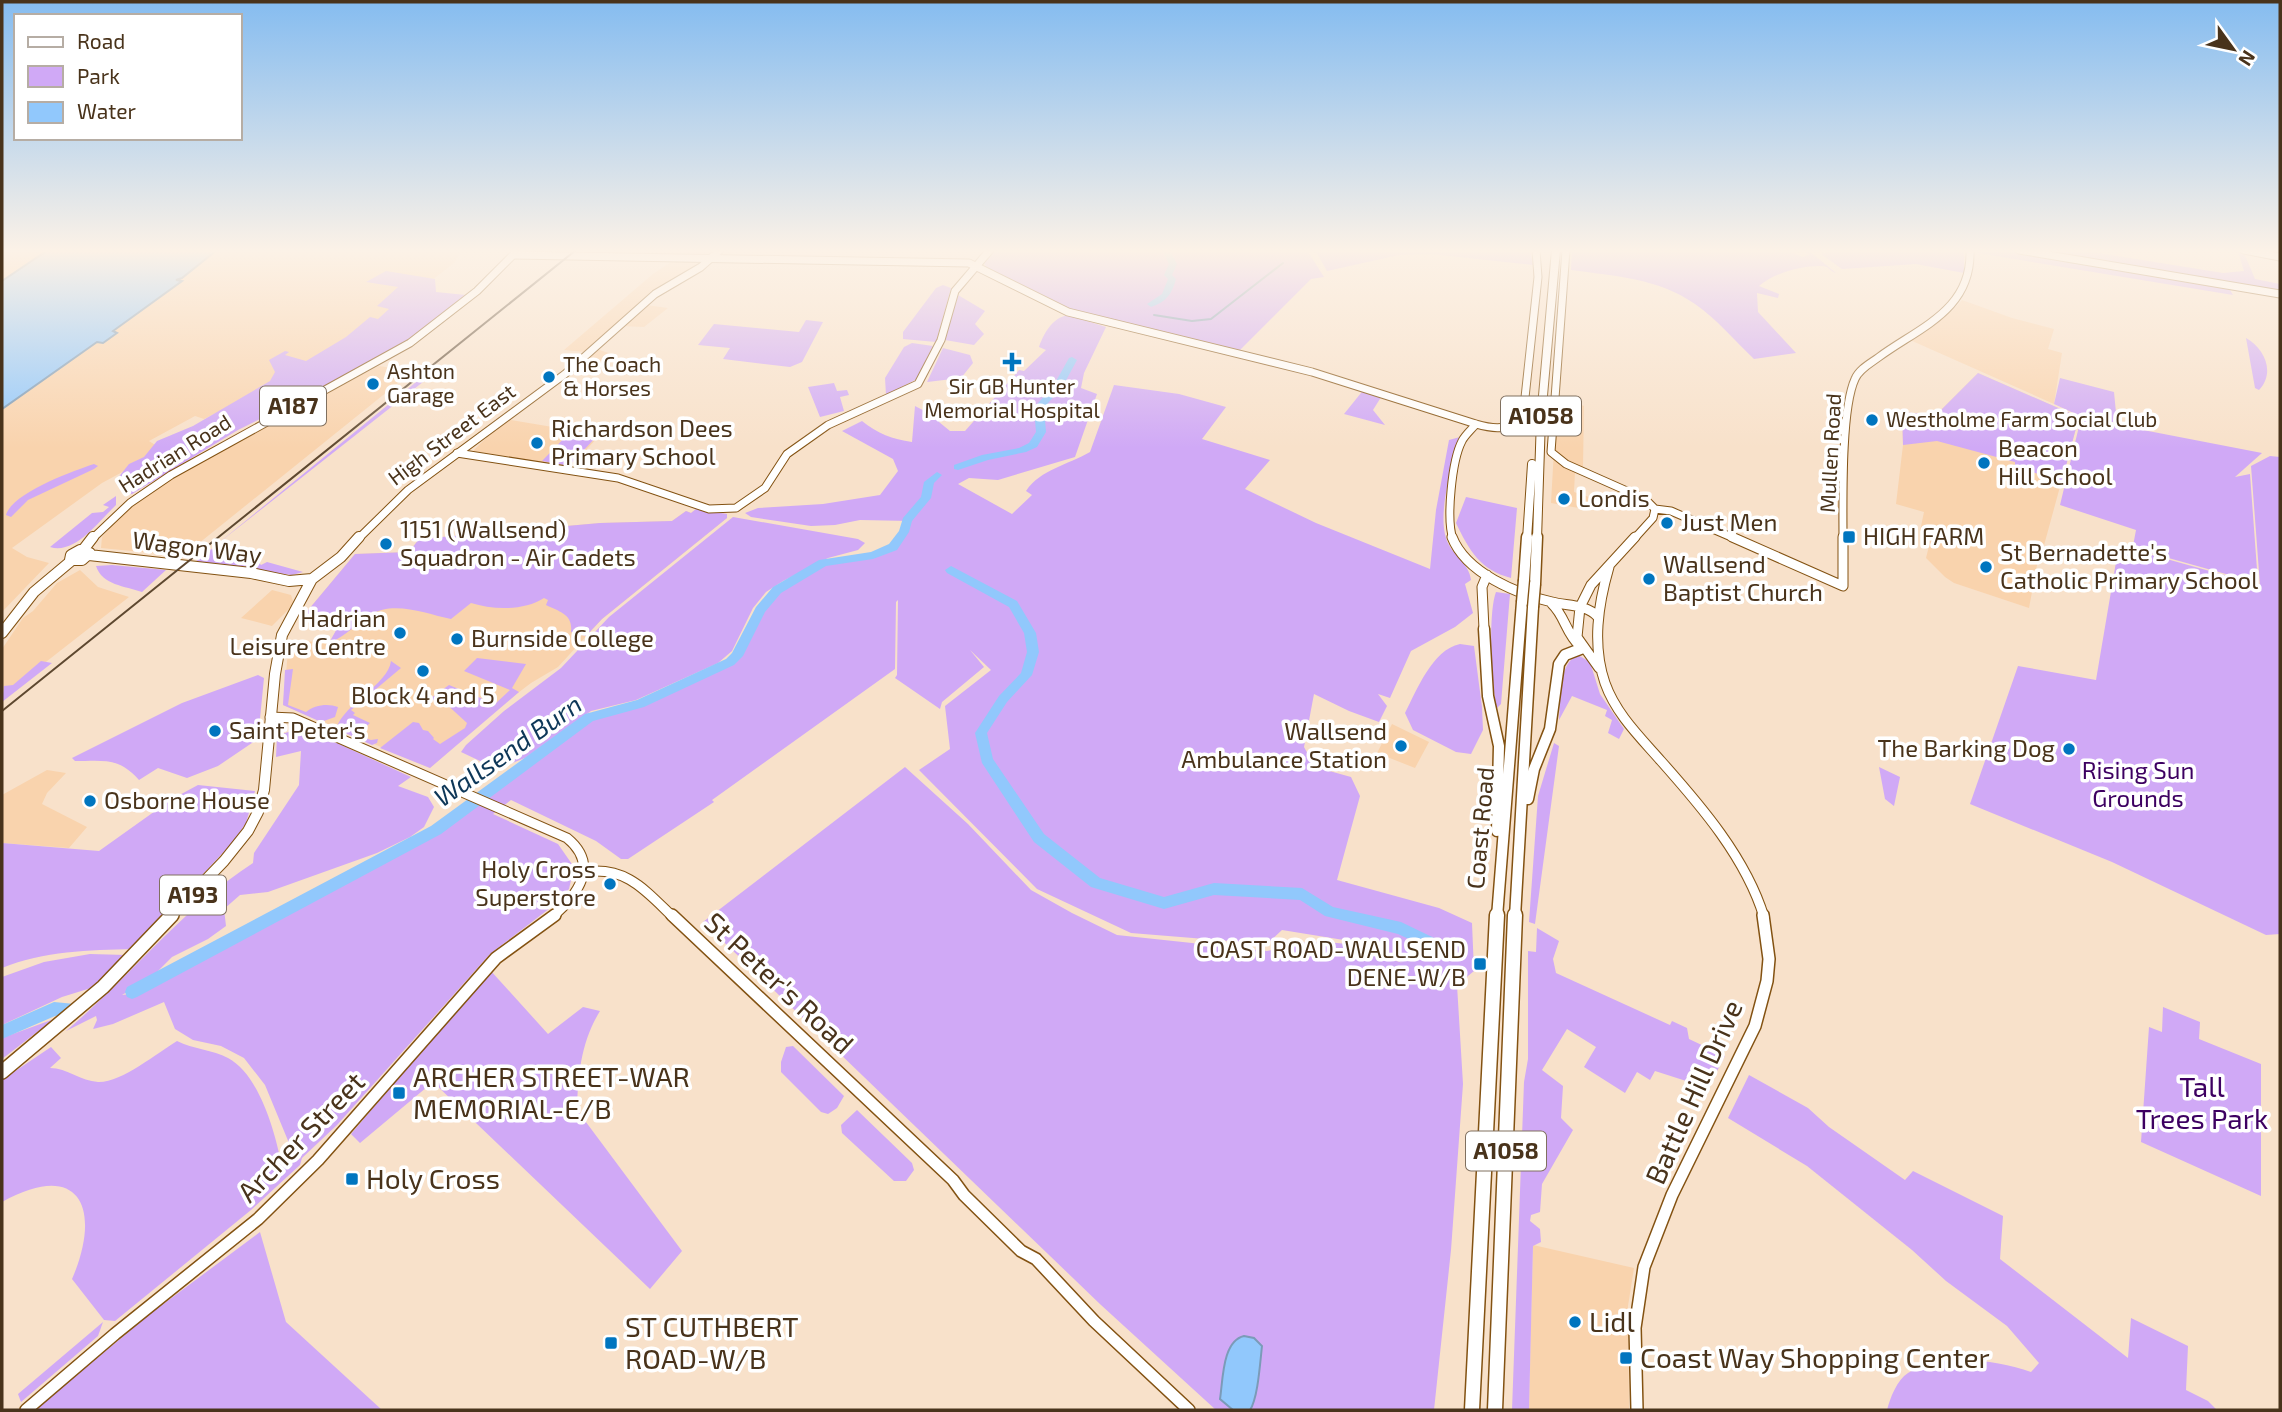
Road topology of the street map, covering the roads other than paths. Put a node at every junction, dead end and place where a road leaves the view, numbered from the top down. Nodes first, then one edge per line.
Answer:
1 (446, 316) edge
2 (630, 316) edge
3 (948, 316) edge
4 (1084, 316) edge
5 (1534, 316) edge
6 (1544, 316) edge
7 (1550, 316) edge
8 (1561, 316) edge
9 (1938, 316) edge
10 (1476, 424) junction
11 (457, 453) junction
12 (1655, 509) junction
13 (86, 552) junction
14 (1609, 567) junction
15 (1486, 575) junction
16 (306, 582) junction
17 (1530, 582) junction
18 (1551, 603) junction
19 (1528, 605) junction
20 (1580, 607) junction
21 (1598, 621) junction
22 (1484, 629) joint
23 (2, 633) edge
24 (1583, 648) junction
25 (1602, 672) junction
26 (270, 718) junction
27 (584, 872) junction
28 (1516, 892) junction
29 (1494, 957) junction
30 (3, 1071) edge
31 (1482, 1232) junction
32 (26, 1410) edge
33 (1189, 1410) edge
34 (1465, 1410) edge
35 (1472, 1410) edge
36 (1495, 1410) edge
37 (1637, 1410) edge

1 - 13 main road, Hadrian Road / A187
2 - 11 main road, High Street East / A193
3 - 11 street
4 - 10 street
5 - 10 street
6 - 17 highway, Coast Road / A1058
7 - 17 highway, Coast Road / A1058
8 - 12 street
9 - 12 street, Mullen Road
10 - 15 street
11 - 16 main road, High Street East / A193
12 - 14 street, Battle Hill Drive
13 - 16 main road, Wagon Way
13 - 23 main road
14 - 20 street, Battle Hill Drive
14 - 21 street, Battle Hill Drive
15 - 18 street
15 - 22 street
16 - 26 main road, A193
17 - 19 highway, Coast Road / A1058, bridge
18 - 20 street
18 - 24 street
19 - 28 highway, Coast Road / A1058
19 - 29 highway, Coast Road / A1058
20 - 21 street
20 - 24 street
21 - 24 street
21 - 25 street, Battle Hill Drive
22 - 29 highway
24 - 25 street, Battle Hill Drive
24 - 28 highway
25 - 37 street, Battle Hill Drive
26 - 27 street
26 - 30 main road, A193
27 - 32 street, Archer Street
27 - 33 street, St Peter's Road
28 - 36 highway, Coast Road / A1058
29 - 31 highway, Coast Road / A1058
31 - 34 highway
31 - 35 highway, Coast Road / A1058

